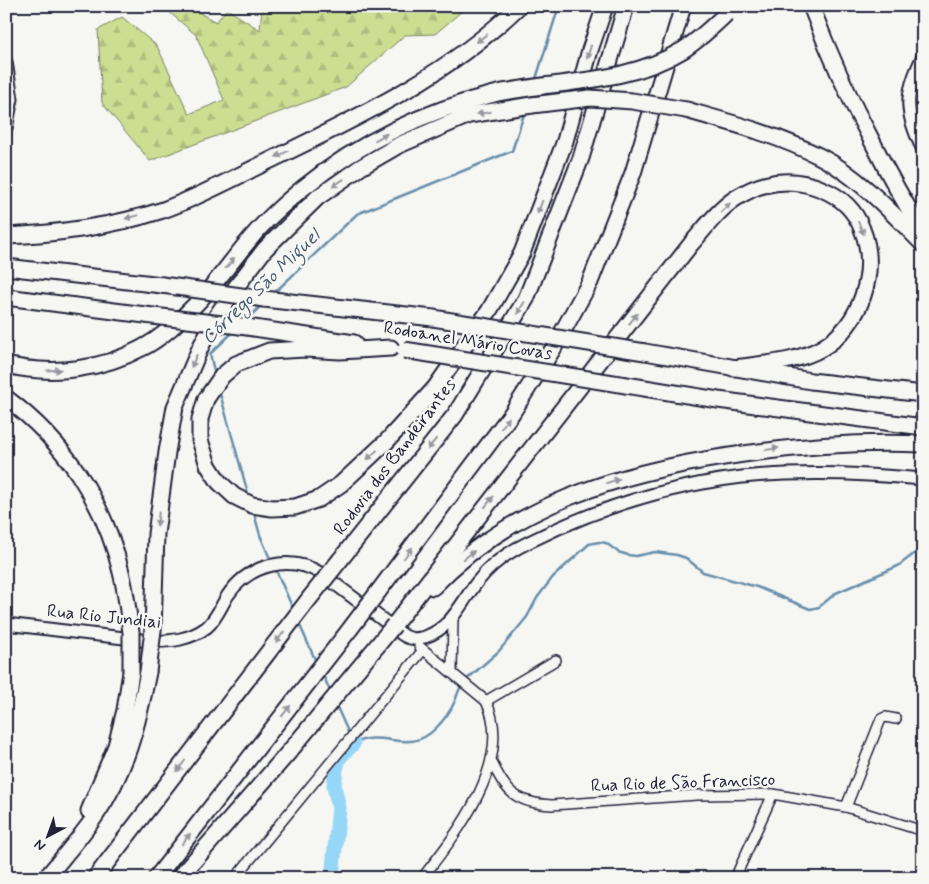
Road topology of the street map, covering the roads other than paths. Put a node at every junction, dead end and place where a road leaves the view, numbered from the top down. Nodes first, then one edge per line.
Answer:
1 (519, 6) edge
2 (605, 6) edge
3 (626, 6) edge
4 (683, 6) edge
5 (811, 6) edge
6 (729, 10) edge
7 (923, 56) edge
8 (6, 62) edge
9 (6, 128) edge
10 (923, 150) edge
11 (923, 232) edge
12 (6, 236) edge
13 (923, 244) edge
14 (6, 266) edge
15 (6, 297) edge
16 (397, 349) junction
17 (6, 365) edge
18 (733, 368) junction
19 (923, 394) edge
20 (6, 398) edge
21 (923, 428) edge
22 (923, 444) edge
23 (923, 479) edge
24 (407, 611) junction
25 (453, 619) junction
26 (6, 624) edge
27 (413, 639) junction
28 (423, 650) junction
29 (556, 660) dead end
30 (452, 672) junction
31 (486, 701) junction
32 (896, 720) dead end
33 (491, 760) junction
34 (773, 794) junction
35 (846, 807) junction
36 (923, 831) edge
37 (77, 840) junction
38 (46, 878) edge
39 (95, 878) edge
40 (156, 878) edge
41 (179, 878) edge
42 (235, 878) edge
43 (422, 878) edge
44 (735, 878) edge

1 -> 12 highway
2 -> 16 highway
3 -> 39 highway, Rodovia dos Bandeirantes, bridge
40 -> 4 highway, bridge
5 - 11 highway
17 -> 6 highway, bridge
7 - 10 main road
8 - 9 main road
13 -> 37 highway, bridge
14 - 18 highway, Rodoanel Mário Covas, bridge
15 - 16 highway, Rodoanel Mário Covas, bridge
16 - 21 highway, Rodoanel Mário Covas, bridge
18 - 19 highway, Rodoanel Mário Covas
24 -> 18 highway
20 - 37 highway, bridge
24 -> 22 highway
23 - 25 main road
24 - 41 highway, bridge
25 - 27 main road
25 - 30 street
26 - 27 main road, Rua Rio Jundiai
27 - 28 street
28 - 30 street
28 - 42 street
29 - 31 street
30 - 31 street
31 - 33 street
32 - 35 street
33 - 34 street, Rua Rio de São Francisco
33 - 43 street
34 - 35 street, Rua Rio de São Francisco
34 - 44 street
35 - 36 street, Rua Rio de São Francisco
37 - 38 highway

